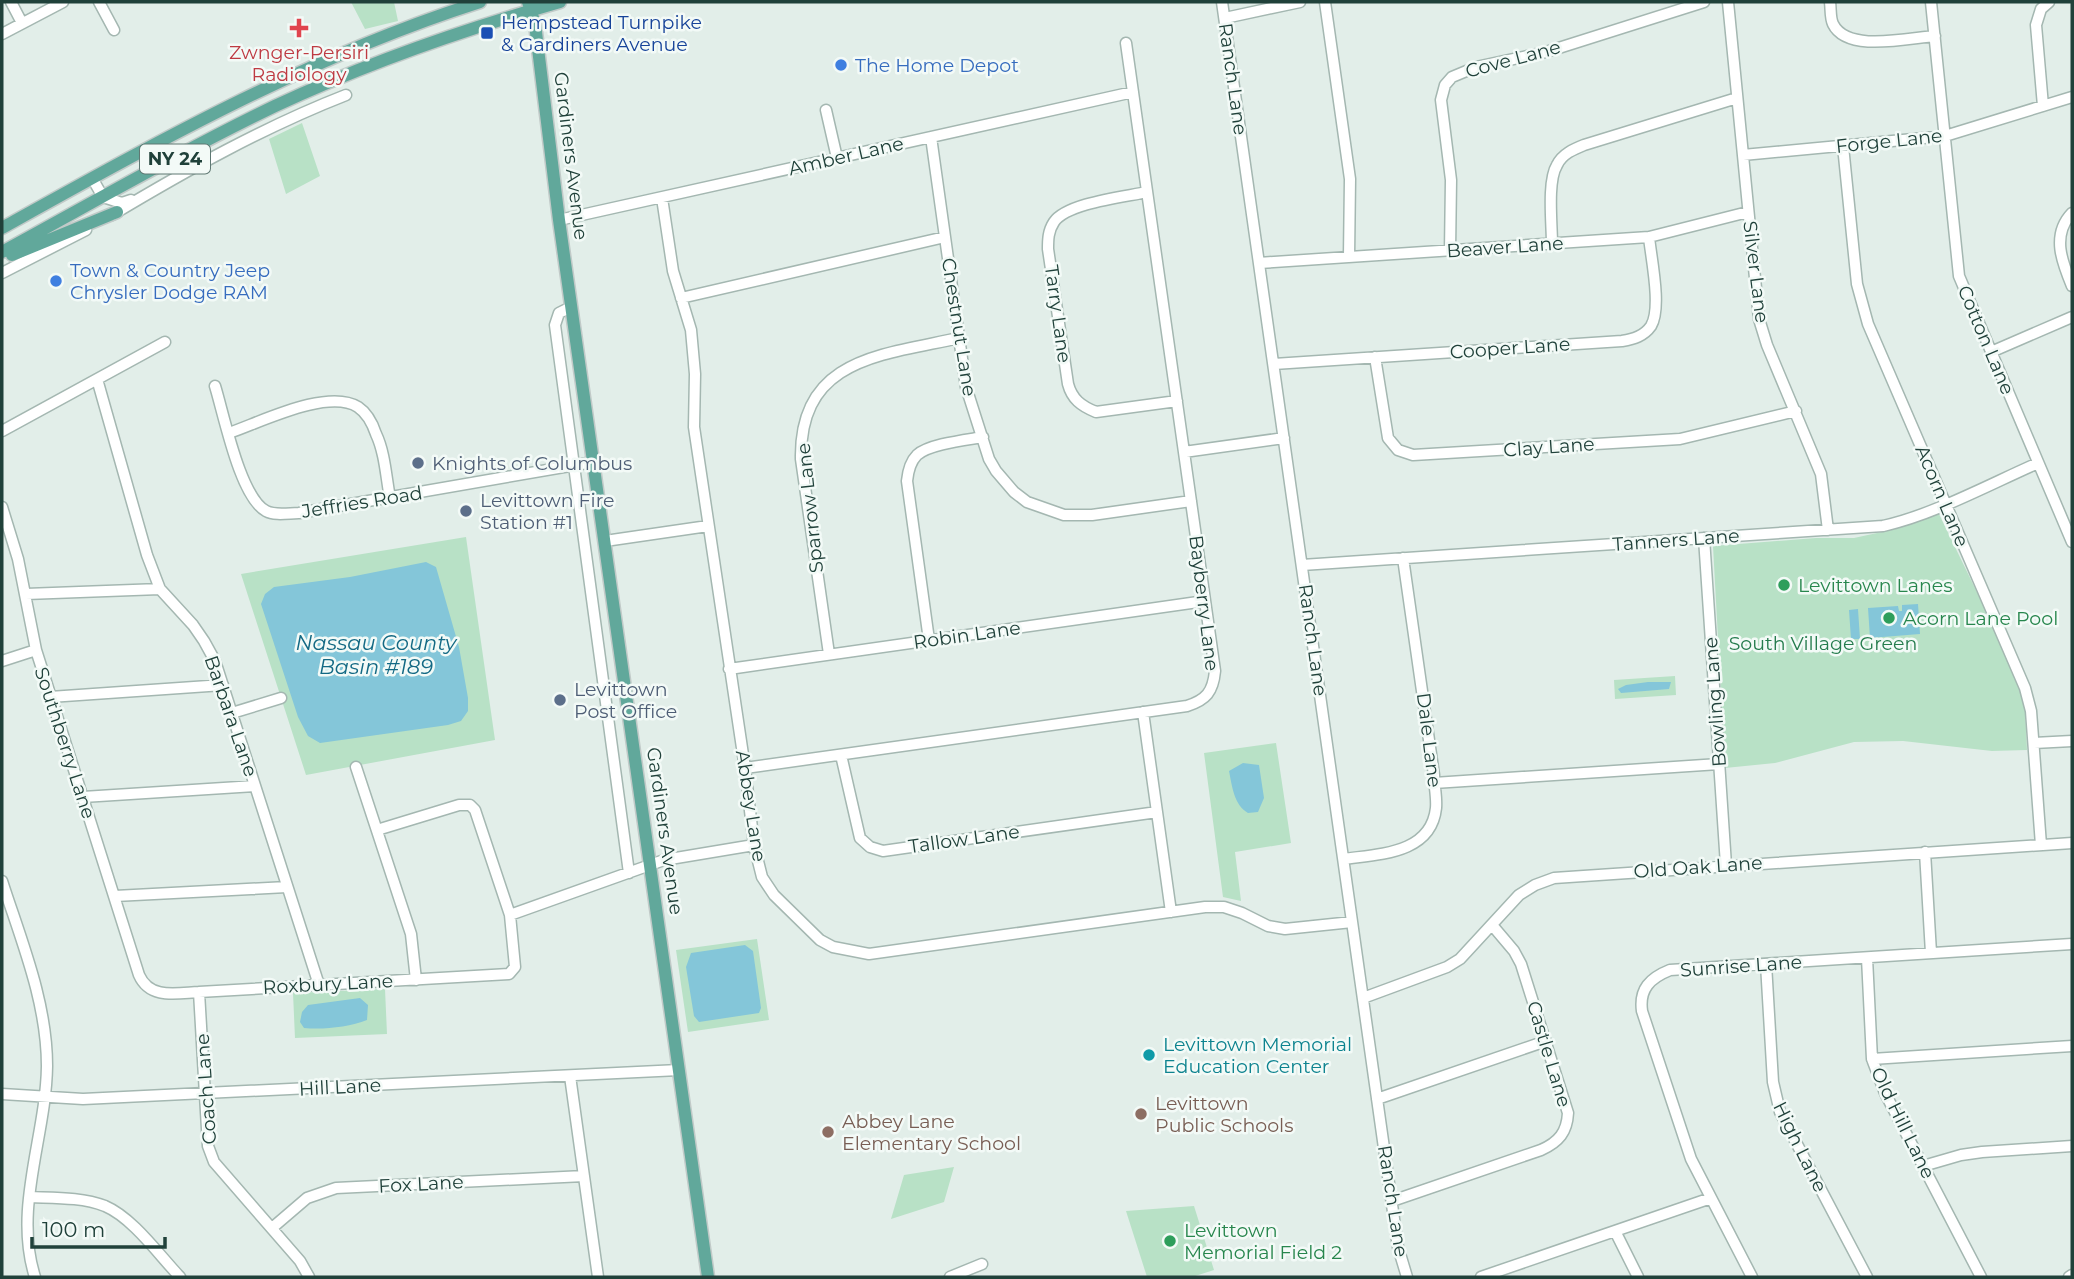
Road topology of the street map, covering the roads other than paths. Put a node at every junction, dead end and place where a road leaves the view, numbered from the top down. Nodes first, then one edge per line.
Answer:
1 (11, 2) edge
2 (63, 2) edge
3 (99, 2) edge
4 (480, 2) edge
5 (560, 2) edge
6 (1222, 2) edge
7 (1300, 2) edge
8 (1325, 2) edge
9 (1704, 2) edge
10 (1728, 2) edge
11 (1830, 2) edge
12 (1931, 2) edge
13 (2049, 2) edge
14 (531, 4) edge
15 (1225, 18) junction
16 (22, 23) junction
17 (114, 30) dead end
18 (2, 34) edge
19 (1935, 36) junction
20 (1126, 43) dead end
21 (1133, 92) junction
22 (346, 95) dead end
23 (2072, 97) edge
24 (1737, 98) junction
25 (2043, 106) junction
26 (826, 110) dead end
27 (1945, 136) junction
28 (931, 137) junction
29 (1843, 146) junction
30 (1743, 155) junction
31 (837, 158) junction
32 (92, 178) junction
33 (1147, 192) junction
34 (103, 197) junction
35 (141, 197) junction
36 (662, 198) junction
37 (117, 212) junction
38 (1748, 212) junction
39 (2072, 213) edge
40 (559, 220) junction
41 (2, 228) edge
42 (945, 237) junction
43 (1649, 237) junction
44 (1552, 244) junction
45 (1450, 251) junction
46 (2, 252) edge
47 (1349, 257) junction
48 (2, 259) edge
49 (1259, 263) junction
50 (2, 273) edge
51 (2072, 286) edge
52 (681, 298) junction
53 (571, 307) junction
54 (2072, 317) edge
55 (959, 338) junction
56 (165, 342) dead end
57 (1991, 352) junction
58 (1375, 357) junction
59 (1274, 364) junction
60 (97, 379) junction
61 (215, 386) dead end
62 (1177, 401) junction
63 (1796, 411) junction
64 (2, 431) edge
65 (229, 433) junction
66 (982, 437) junction
67 (1284, 438) junction
68 (1184, 452) junction
69 (593, 462) junction
70 (2038, 463) junction
71 (574, 466) junction
72 (390, 498) junction
73 (1191, 501) junction
74 (1945, 503) junction
75 (2, 507) edge
76 (708, 526) junction
77 (1828, 530) junction
78 (1704, 538) junction
79 (605, 541) junction
80 (2072, 542) edge
81 (1403, 558) junction
82 (1302, 565) junction
83 (160, 589) junction
84 (26, 594) junction
85 (1205, 601) junction
86 (929, 640) junction
87 (36, 650) junction
88 (829, 654) junction
89 (2, 661) edge
90 (730, 668) junction
91 (223, 685) junction
92 (50, 697) junction
93 (281, 698) dead end
94 (1143, 712) junction
95 (232, 713) junction
96 (2072, 741) edge
97 (2034, 744) junction
98 (841, 755) junction
99 (1718, 764) junction
100 (356, 767) dead end
101 (745, 768) junction
102 (1434, 783) junction
103 (255, 786) junction
104 (83, 797) junction
105 (1157, 812) junction
106 (377, 830) junction
107 (2072, 843) edge
108 (754, 845) junction
109 (2040, 845) junction
110 (1925, 852) junction
111 (1343, 859) junction
112 (651, 865) junction
113 (1726, 865) junction
114 (629, 873) junction
115 (2, 880) edge
116 (287, 887) junction
117 (115, 896) junction
118 (1171, 912) junction
119 (510, 915) junction
120 (1352, 922) junction
121 (1492, 925) junction
122 (2072, 944) edge
123 (1931, 953) junction
124 (1867, 958) junction
125 (1766, 964) junction
126 (139, 975) joint
127 (416, 980) junction
128 (319, 985) junction
129 (200, 992) junction
130 (1363, 998) junction
131 (1546, 1041) junction
132 (2072, 1046) edge
133 (1872, 1059) junction
134 (679, 1070) junction
135 (570, 1076) junction
136 (205, 1093) junction
137 (2, 1094) edge
138 (44, 1097) junction
139 (1377, 1099) junction
140 (2072, 1146) edge
141 (1923, 1166) junction
142 (584, 1176) junction
143 (30, 1196) junction
144 (1711, 1198) junction
145 (1392, 1201) junction
146 (272, 1228) junction
147 (1615, 1231) junction
148 (982, 1264) dead end
149 (35, 1277) edge
150 (180, 1277) edge
151 (309, 1277) edge
152 (598, 1277) edge
153 (708, 1277) edge
154 (950, 1277) edge
155 (1407, 1277) edge
156 (1481, 1277) edge
157 (1639, 1277) edge
158 (1752, 1277) edge
159 (1867, 1277) edge
160 (1981, 1277) edge

1 - 16 street
2 - 16 street
3 - 17 street
4 - 32 main road, NY 24
5 - 14 main road, NY 24
6 - 15 street, Ranch Lane
7 - 15 street
8 - 47 street
9 - 45 street, Cove Lane
10 - 24 street, Silver Lane
11 - 19 street
12 - 19 street, Cotton Lane
13 - 25 street
14 - 34 main road, NY 24
14 - 40 main road, Gardiners Avenue
15 - 49 street, Ranch Lane
16 - 18 street
19 - 27 street, Cotton Lane
20 - 21 street, Bayberry Lane
21 - 28 street, Amber Lane
21 - 33 street, Bayberry Lane
22 - 35 street
23 - 25 street, Forge Lane
24 - 30 street, Silver Lane
24 - 44 street
25 - 27 street, Forge Lane
26 - 31 street
27 - 29 street, Forge Lane
27 - 57 street, Cotton Lane
28 - 31 street, Amber Lane
28 - 42 street, Chestnut Lane
29 - 30 street, Forge Lane
29 - 74 street, Acorn Lane
30 - 38 street, Silver Lane
31 - 36 street, Amber Lane
32 - 34 street
32 - 41 main road, NY 24
33 - 62 street, Bayberry Lane
33 - 62 street, Tarry Lane
34 - 35 street
34 - 46 main road, NY 24
35 - 37 street
36 - 40 street, Amber Lane
36 - 52 street, Abbey Lane
37 - 48 main road
37 - 50 street
38 - 43 street, Beaver Lane
38 - 63 street, Silver Lane
39 - 51 street
40 - 53 main road, Gardiners Avenue
42 - 52 street
42 - 55 street, Chestnut Lane
43 - 44 street, Beaver Lane
43 - 58 street, Cooper Lane
44 - 45 street, Beaver Lane
45 - 47 street, Beaver Lane
47 - 49 street, Beaver Lane
49 - 59 street, Ranch Lane
52 - 76 street, Abbey Lane
53 - 69 main road, Gardiners Avenue
53 - 71 street
54 - 57 street
55 - 66 street, Chestnut Lane
55 - 88 street, Sparrow Lane
56 - 60 street
57 - 70 street, Cotton Lane
58 - 59 street, Cooper Lane
58 - 63 street, Clay Lane
59 - 67 street, Ranch Lane
60 - 64 street
60 - 83 street, Barbara Lane
61 - 65 street, Jeffries Road
62 - 68 street, Bayberry Lane
63 - 77 street, Silver Lane
65 - 72 street, Jeffries Road
65 - 72 street
66 - 73 street, Chestnut Lane
66 - 86 street
67 - 68 street
67 - 82 street, Ranch Lane
68 - 73 street, Bayberry Lane
69 - 71 street, Jeffries Road
69 - 79 main road, Gardiners Avenue
70 - 74 street, Tanners Lane
70 - 80 street, Cotton Lane
71 - 72 street, Jeffries Road
71 - 114 street
73 - 85 street, Bayberry Lane
74 - 77 street, Tanners Lane
74 - 97 street, Acorn Lane
75 - 84 street, Southberry Lane
76 - 79 street
76 - 90 street, Abbey Lane
77 - 78 street, Tanners Lane
78 - 81 street, Tanners Lane
78 - 99 street, Bowling Lane
79 - 112 main road, Gardiners Avenue
81 - 82 street, Tanners Lane
81 - 102 street, Dale Lane
82 - 111 street, Ranch Lane
83 - 84 street
83 - 91 street, Barbara Lane
84 - 87 street, Southberry Lane
85 - 86 street, Robin Lane
85 - 94 street, Bayberry Lane
86 - 88 street, Robin Lane
87 - 89 street
87 - 92 street, Southberry Lane
88 - 90 street, Robin Lane
90 - 101 street, Abbey Lane
91 - 92 street
91 - 95 street, Barbara Lane
92 - 104 street, Southberry Lane
93 - 95 street
94 - 98 street, Bayberry Lane
94 - 105 street
95 - 103 street, Barbara Lane
96 - 97 street
97 - 109 street, Acorn Lane
98 - 101 street, Bayberry Lane
98 - 105 street, Tallow Lane
99 - 102 street
99 - 113 street, Bowling Lane
100 - 106 street
101 - 108 street, Abbey Lane
102 - 111 street, Dale Lane
103 - 104 street
103 - 116 street, Barbara Lane
104 - 117 street, Southberry Lane
105 - 118 street
106 - 119 street
106 - 127 street
107 - 109 street, Old Oak Lane
108 - 112 street
108 - 118 street, Abbey Lane
109 - 110 street, Old Oak Lane
110 - 113 street, Old Oak Lane
110 - 123 street
111 - 120 street, Ranch Lane
112 - 114 street
112 - 134 main road, Gardiners Avenue
113 - 121 street, Old Oak Lane
114 - 119 street
115 - 138 street
116 - 117 street
116 - 128 street, Barbara Lane
117 - 126 street, Southberry Lane
118 - 120 street, Abbey Lane
119 - 127 street, Roxbury Lane
120 - 130 street, Ranch Lane
121 - 130 street, Old Oak Lane
121 - 131 street, Castle Lane
122 - 123 street, Sunrise Lane
123 - 124 street, Sunrise Lane
124 - 125 street, Sunrise Lane
124 - 133 street, Old Hill Lane
125 - 144 street, Sunrise Lane
125 - 159 street, High Lane
126 - 129 street, Roxbury Lane
127 - 128 street, Roxbury Lane
128 - 129 street, Roxbury Lane
129 - 136 street, Coach Lane
130 - 139 street, Ranch Lane
131 - 139 street
131 - 145 street, Castle Lane
132 - 133 street
133 - 141 street, Old Hill Lane
134 - 135 street, Hill Lane
134 - 153 main road, Gardiners Avenue
135 - 136 street, Hill Lane
135 - 142 street
136 - 138 street, Hill Lane
136 - 146 street, Coach Lane
137 - 138 street, Hill Lane
138 - 143 street
139 - 145 street, Ranch Lane
140 - 141 street
141 - 160 street, Old Hill Lane
142 - 146 street, Fox Lane
142 - 152 street
143 - 149 street
143 - 150 street
144 - 147 street
144 - 158 street, Sunrise Lane
145 - 155 street, Ranch Lane
146 - 151 street, Coach Lane
147 - 156 street
147 - 157 street
148 - 154 street

